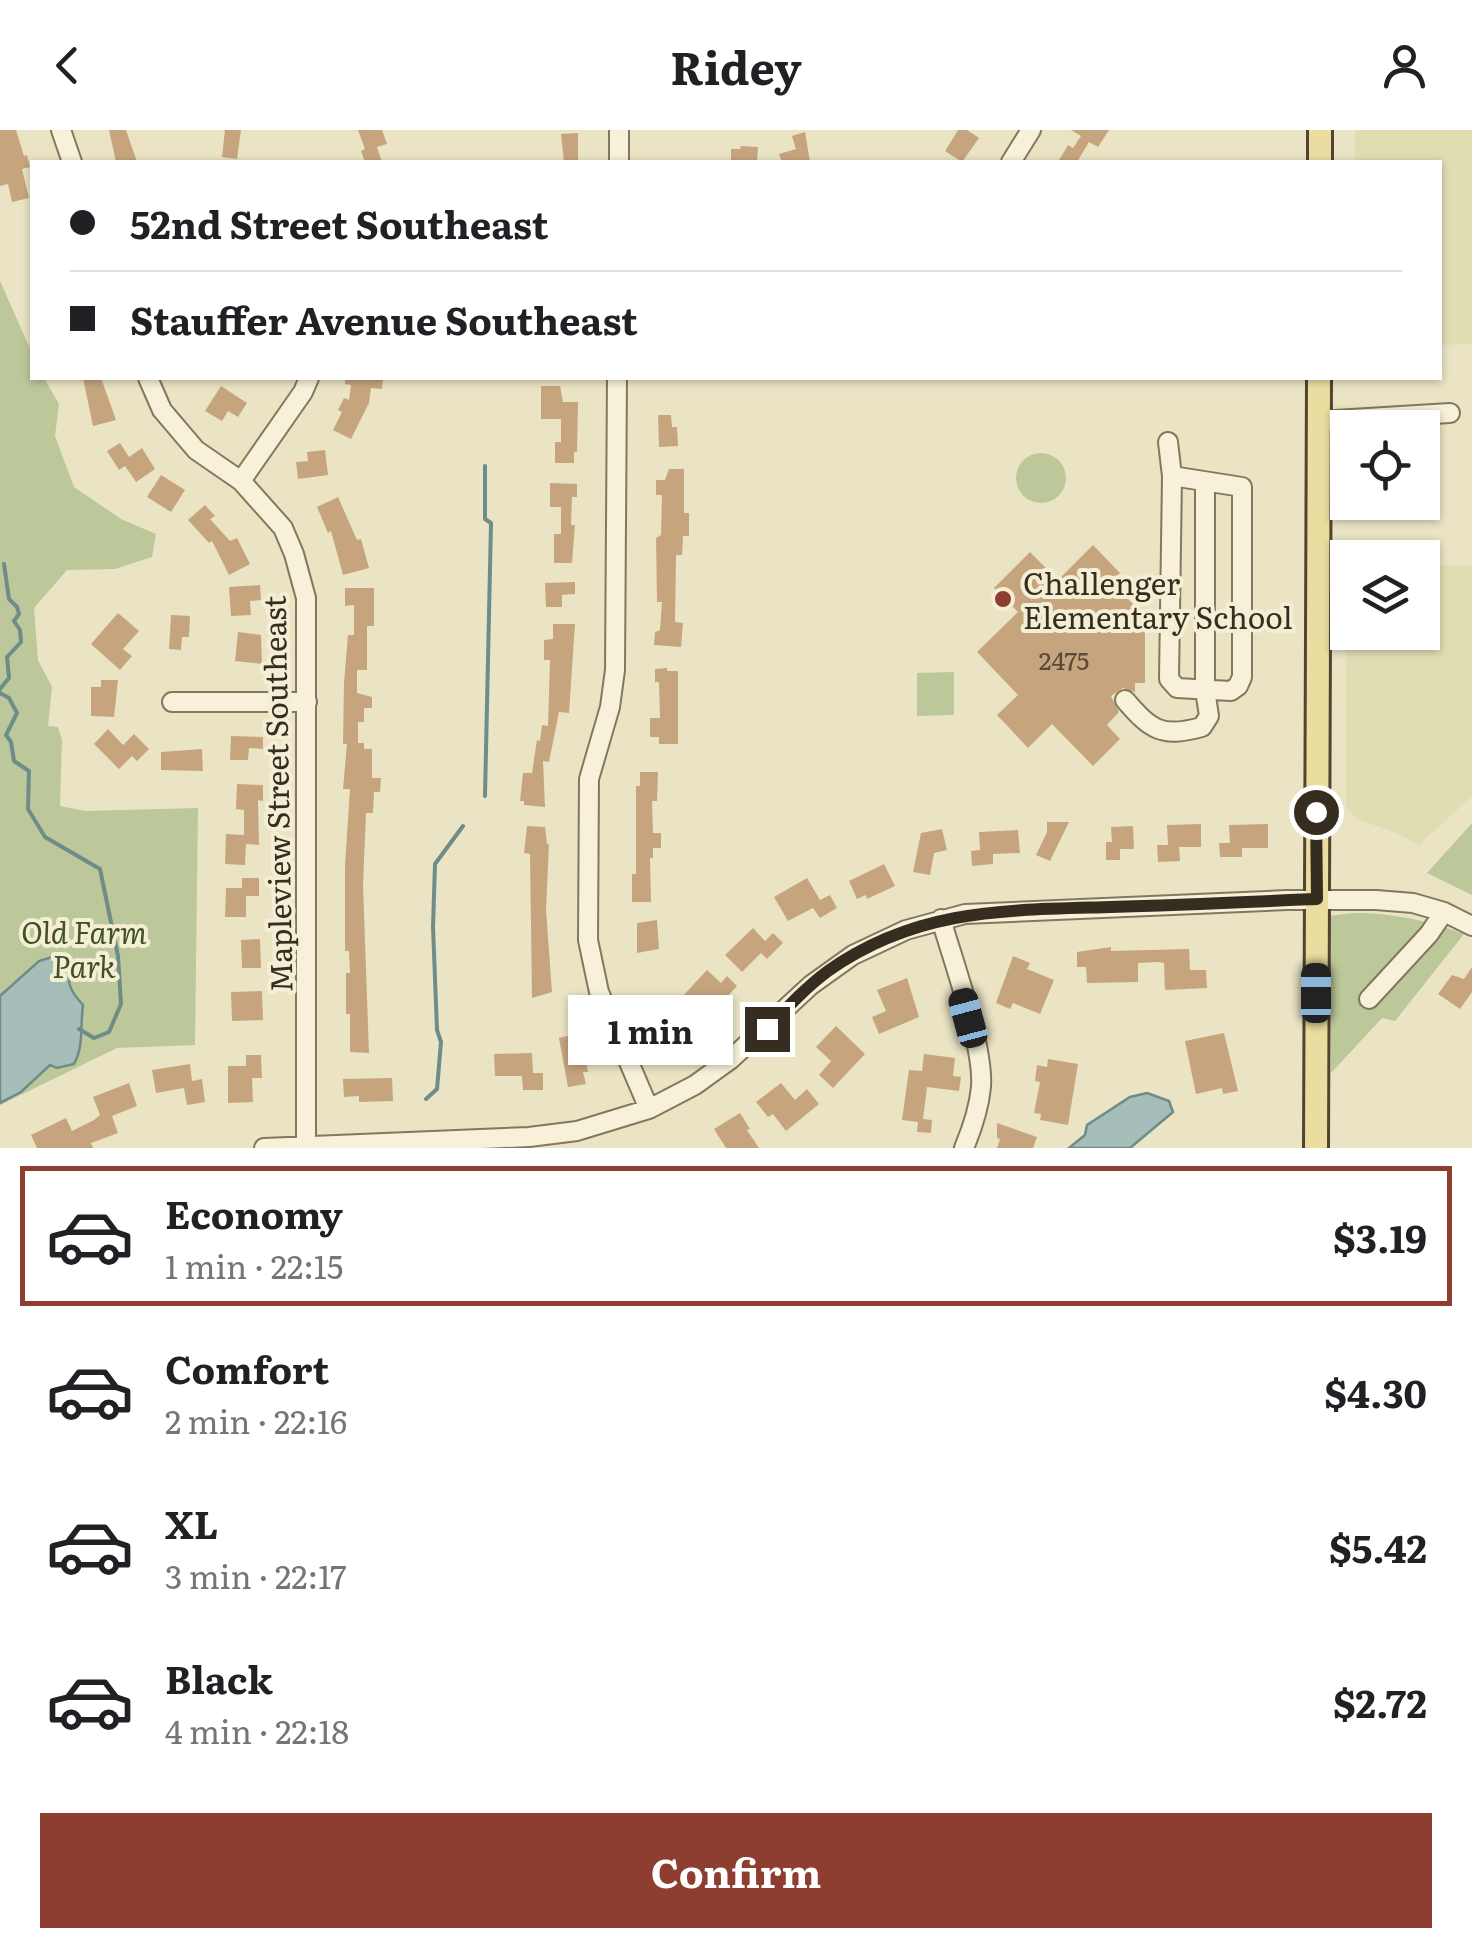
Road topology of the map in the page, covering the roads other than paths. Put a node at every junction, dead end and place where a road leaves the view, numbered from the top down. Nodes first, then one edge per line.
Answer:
1 (62, 130) edge
2 (619, 130) edge
3 (1031, 130) edge
4 (1320, 130) edge
5 (71, 160) edge
6 (619, 160) edge
7 (1012, 160) edge
8 (1320, 160) edge
9 (149, 380) edge
10 (308, 380) edge
11 (617, 380) edge
12 (1319, 380) edge
13 (1450, 413) dead end
14 (1318, 421) junction
15 (1168, 442) dead end
16 (1172, 476) junction
17 (241, 481) junction
18 (1205, 482) junction
19 (1205, 690) junction
20 (1125, 700) dead end
21 (172, 702) dead end
22 (307, 702) junction
23 (1317, 899) junction
24 (1444, 912) junction
25 (940, 919) junction
26 (1472, 926) edge
27 (1369, 999) dead end
28 (650, 1109) junction
29 (577, 1140) edge
30 (306, 1147) edge
31 (264, 1148) edge
32 (964, 1148) edge
33 (1316, 1148) edge

1 - 5 street
2 - 6 street
3 - 7 street
4 - 8 main road
9 - 17 street, Mapleview Street Southeast
10 - 17 street
11 - 28 street
12 - 14 main road
13 - 14 street
14 - 23 main road
15 - 16 street
16 - 18 street
16 - 19 street
17 - 22 street, Mapleview Street Southeast
18 - 19 street
18 - 19 street
19 - 20 street
21 - 22 street
22 - 30 street, Mapleview Street Southeast
23 - 24 street
23 - 25 street
23 - 33 main road
24 - 26 street
24 - 27 street
25 - 28 street
25 - 32 street
28 - 29 street
29 - 30 street
30 - 31 street

